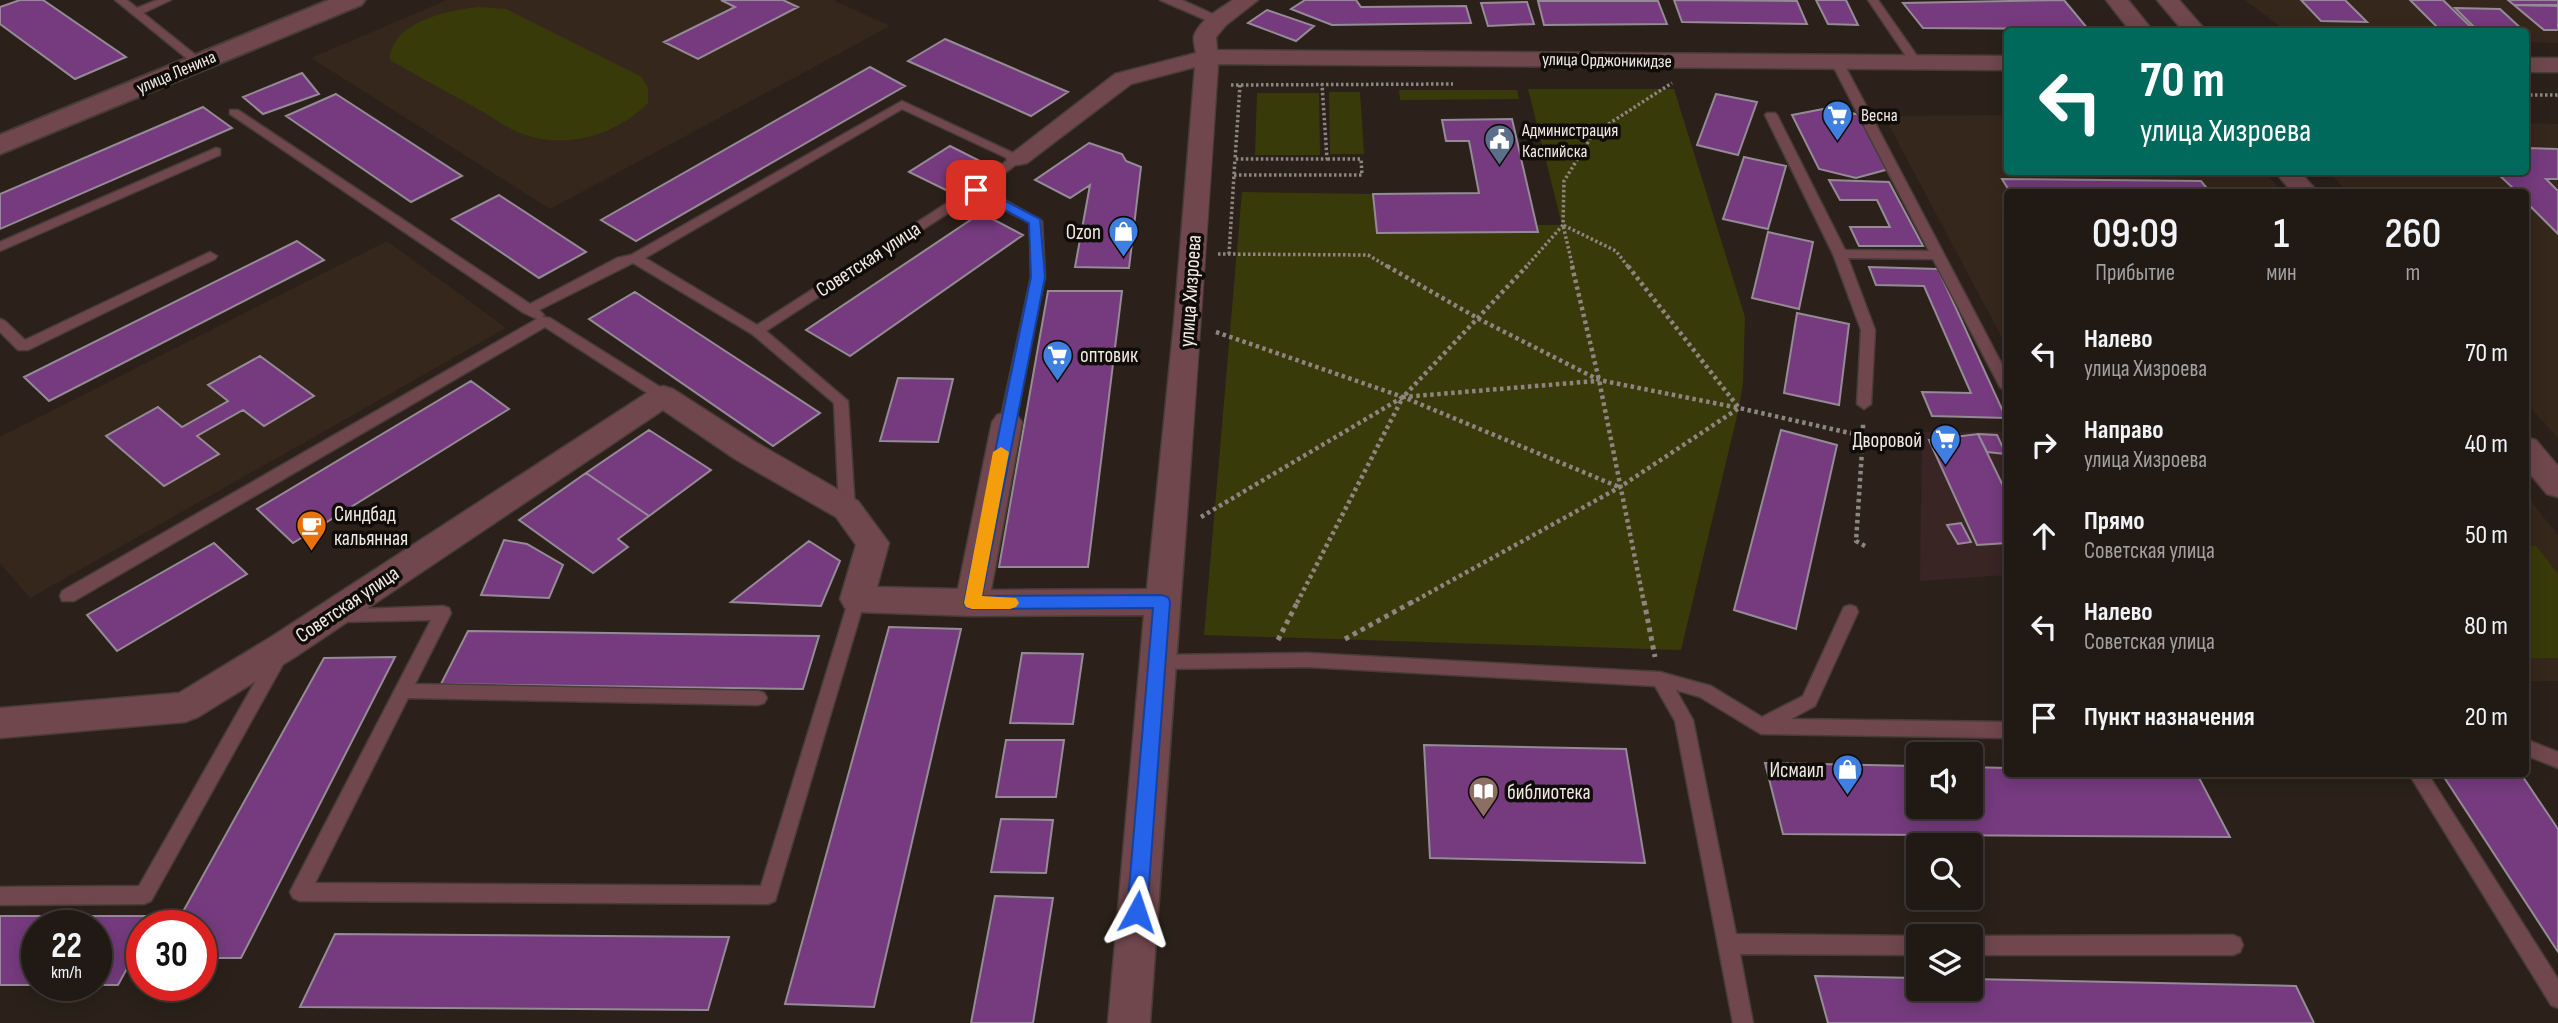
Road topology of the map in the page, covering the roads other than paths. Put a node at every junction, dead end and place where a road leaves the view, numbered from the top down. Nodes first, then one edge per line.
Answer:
1 (120, 0) edge
2 (166, 0) edge
3 (352, 0) edge
4 (1168, 0) edge
5 (1247, 0) edge
6 (1873, 0) edge
7 (2117, 0) edge
8 (2168, 0) edge
9 (136, 12) junction
10 (1218, 20) junction
11 (2140, 28) edge
12 (2192, 28) edge
13 (1207, 57) junction
14 (1838, 62) junction
15 (199, 63) junction
16 (1916, 63) junction
17 (2004, 63) edge
18 (2529, 65) edge
19 (2558, 65) edge
20 (234, 112) dead end
21 (1771, 115) dead end
22 (0, 145) edge
23 (216, 152) dead end
24 (1018, 158) junction
25 (2290, 175) edge
26 (2302, 189) edge
27 (976, 190) junction
28 (0, 247) edge
29 (1840, 254) junction
30 (1938, 255) junction
31 (210, 256) dead end
32 (635, 258) junction
33 (529, 310) junction
34 (545, 321) junction
35 (0, 324) edge
36 (757, 331) junction
37 (2004, 381) edge
38 (663, 396) junction
39 (1864, 404) road end
40 (1007, 422) joint
41 (2529, 453) edge
42 (2558, 486) edge
43 (847, 509) junction
44 (68, 596) dead end
45 (857, 599) junction
46 (1162, 602) junction
47 (972, 603) junction
48 (1850, 612) dead end
49 (327, 616) junction
50 (284, 647) junction
51 (1157, 662) junction
52 (1660, 679) junction
53 (403, 691) junction
54 (758, 698) dead end
55 (0, 723) edge
56 (1760, 726) junction
57 (2004, 730) edge
58 (2529, 749) edge
59 (2558, 760) edge
60 (2420, 777) edge
61 (0, 896) edge
62 (1730, 944) junction
63 (1906, 944) edge
64 (1983, 945) edge
65 (2232, 945) dead end
66 (2558, 998) edge
67 (1129, 1023) edge
68 (1743, 1023) edge

1 - 9 lane
2 - 9 lane
3 - 15 street, улица Ленина
4 - 10 street
5 - 10 street
6 - 16 lane
7 - 11 street
8 - 12 street
9 - 15 lane
10 - 13 street, улица Хизроева
13 - 14 street, улица Орджоникидзе
13 - 24 street, улица Орджоникидзе
13 - 46 street, улица Хизроева
14 - 16 street, улица Орджоникидзе
14 - 30 lane
15 - 22 street, улица Ленина
16 - 17 street, улица Орджоникидзе
18 - 19 street
20 - 33 lane
21 - 29 lane
23 - 28 lane
24 - 27 lane, Советская улица
24 - 32 lane
25 - 26 street
27 - 36 lane, Советская улица
27 - 40 lane
29 - 30 lane
29 - 39 lane
30 - 37 lane
31 - 35 lane
32 - 33 lane
32 - 36 lane
33 - 34 lane
34 - 38 lane
34 - 44 lane
36 - 43 lane
38 - 43 street
38 - 49 street, Советская улица
40 - 47 street
41 - 42 street
43 - 45 street
45 - 47 street
45 - 53 lane
46 - 47 street
46 - 51 street, улица Хизроева
48 - 56 lane
49 - 50 street, Советская улица
49 - 53 lane
50 - 55 street, Советская улица
50 - 61 lane
51 - 52 lane
51 - 67 street, улица Хизроева
52 - 56 lane
52 - 62 lane
53 - 54 lane
56 - 57 lane
58 - 59 lane
60 - 66 lane
62 - 63 lane
62 - 68 lane
64 - 65 lane

